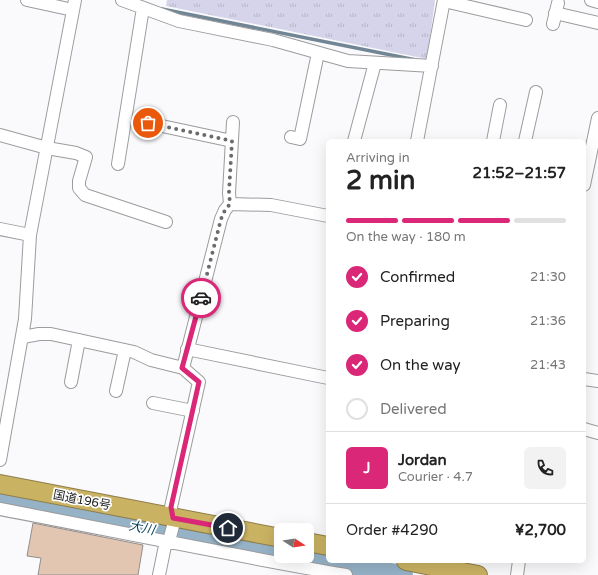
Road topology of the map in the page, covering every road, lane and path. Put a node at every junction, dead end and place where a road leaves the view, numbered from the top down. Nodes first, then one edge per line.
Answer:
1 (27, 0) edge
2 (122, 0) edge
3 (444, 0) edge
4 (591, 0) edge
5 (598, 2) edge
6 (74, 5) edge
7 (143, 8) junction
8 (555, 13) dead end
9 (526, 20) dead end
10 (598, 22) edge
11 (318, 52) junction
12 (375, 63) junction
13 (432, 66) junction
14 (536, 92) dead end
15 (500, 105) dead end
16 (598, 118) edge
17 (233, 122) dead end
18 (148, 123) dead end
19 (0, 135) edge
20 (291, 137) dead end
21 (355, 139) edge
22 (417, 139) edge
23 (493, 139) edge
24 (525, 139) edge
25 (232, 141) junction
26 (47, 148) junction
27 (118, 164) dead end
28 (586, 175) edge
29 (230, 204) junction
30 (326, 216) edge
31 (166, 222) dead end
32 (0, 229) edge
33 (30, 235) junction
34 (23, 337) junction
35 (79, 340) junction
36 (187, 349) junction
37 (125, 350) junction
38 (182, 368) junction
39 (326, 378) edge
40 (586, 379) edge
41 (71, 382) dead end
42 (598, 382) edge
43 (116, 391) dead end
44 (153, 403) dead end
45 (193, 411) junction
46 (586, 430) edge
47 (598, 433) edge
48 (0, 460) edge
49 (0, 484) edge
50 (0, 510) edge
51 (170, 532) junction
52 (274, 538) edge
53 (314, 543) edge
54 (326, 546) edge
55 (274, 558) edge
56 (282, 563) edge
57 (296, 563) edge
58 (519, 563) edge
59 (412, 568) edge
60 (159, 575) edge
61 (276, 575) edge
62 (346, 575) edge
63 (478, 575) edge
64 (517, 575) edge

1 - 6 street
2 - 7 street
3 - 9 street
3 - 13 street
4 - 5 street
6 - 26 street
7 - 11 street
7 - 27 street
8 - 10 street
11 - 12 street
11 - 20 street
12 - 13 street
12 - 21 street
13 - 22 street
14 - 24 street
15 - 23 street
16 - 28 street
17 - 25 street
18 - 25 street
19 - 26 street
25 - 29 street
26 - 31 street
26 - 33 street
29 - 30 street
29 - 36 street
32 - 33 street
33 - 34 street
34 - 35 street
34 - 48 street
35 - 37 street
35 - 41 street
36 - 38 street
36 - 39 street
37 - 38 street
37 - 43 street
38 - 45 street
40 - 42 street
44 - 45 street
45 - 51 street
46 - 47 street
49 - 51 highway, 国道196号
50 - 51 street
51 - 52 highway, 国道196号
51 - 55 street
51 - 60 street
53 - 54 highway
56 - 61 street
57 - 62 street
58 - 64 street
59 - 63 highway

